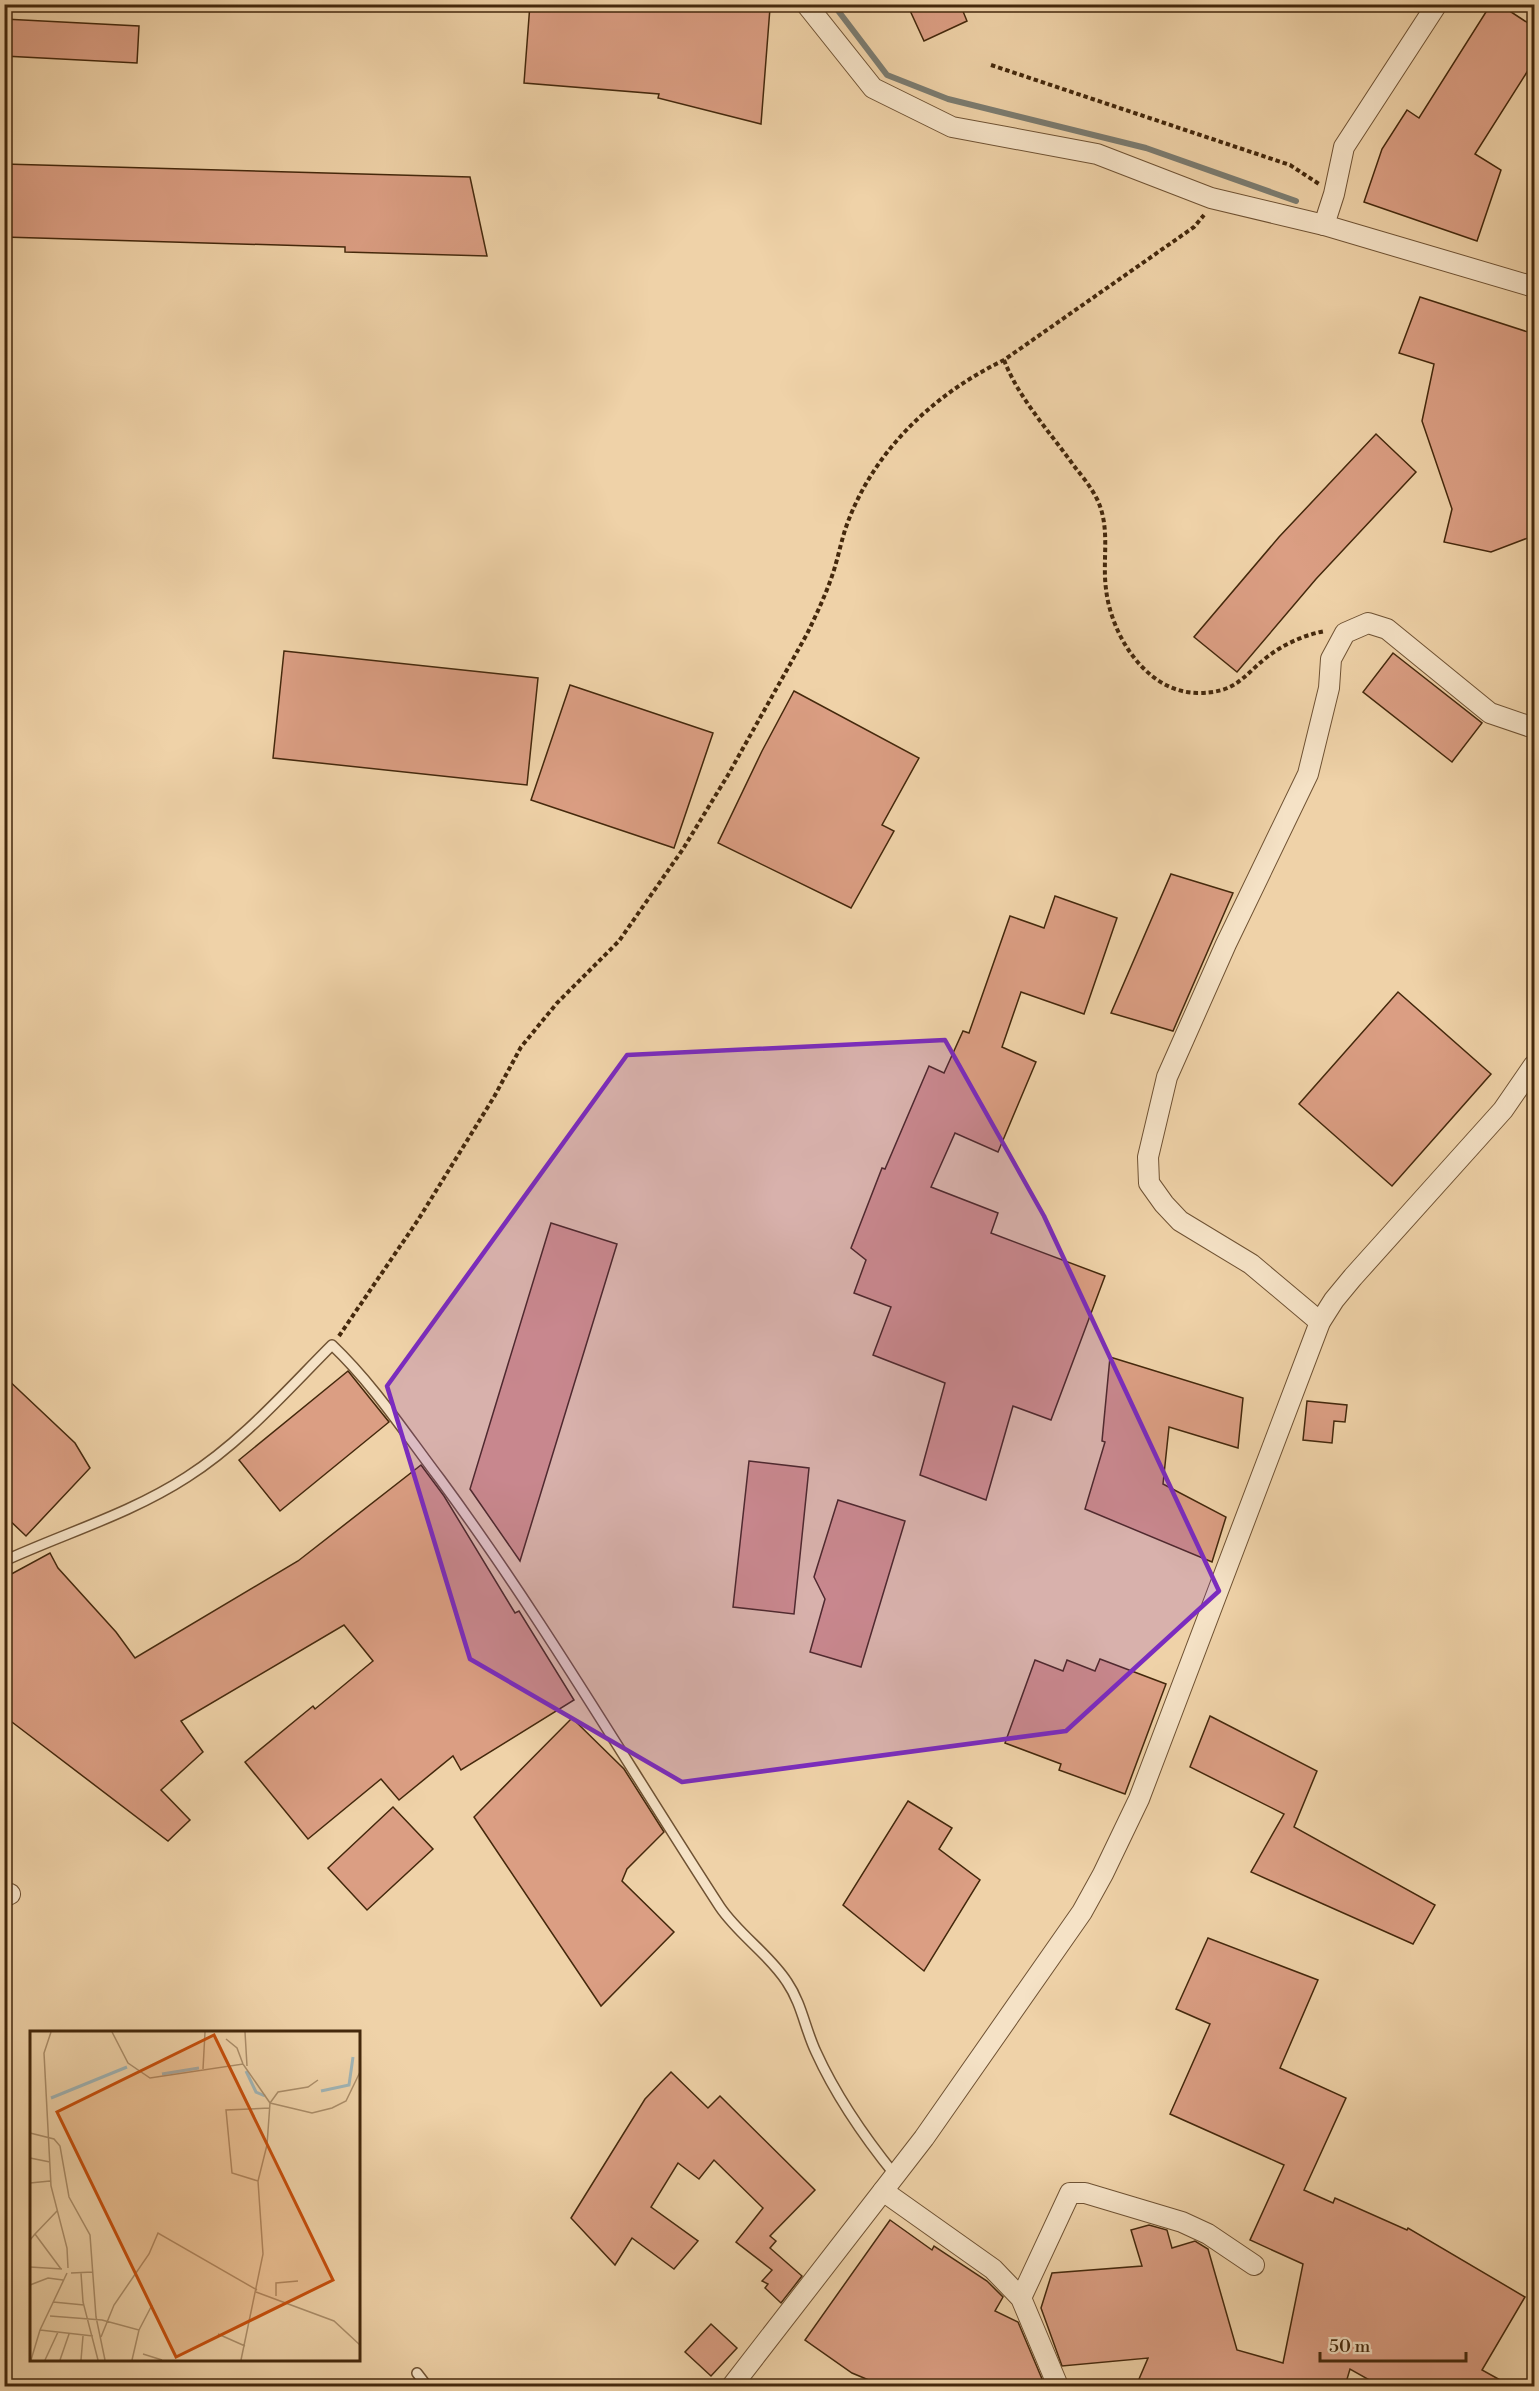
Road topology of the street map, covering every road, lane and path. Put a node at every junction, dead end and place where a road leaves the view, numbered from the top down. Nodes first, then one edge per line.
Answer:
1 (806, 4) edge
2 (1437, 4) edge
3 (991, 65) dead end
4 (1334, 194) junction
5 (1211, 198) junction
6 (1324, 225) junction
7 (1534, 288) edge
8 (1004, 360) junction
9 (1345, 633) junction
10 (1534, 728) edge
11 (1534, 1065) edge
12 (1320, 1322) junction
13 (332, 1345) junction
14 (4, 1562) edge
15 (896, 2175) junction
16 (883, 2192) junction
17 (1254, 2265) dead end
18 (1021, 2298) junction
19 (417, 2373) dead end
20 (427, 2386) edge
21 (732, 2386) edge
22 (1058, 2386) edge

1 - 5 street
2 - 4 street
3 - 4 path
4 - 6 street
5 - 6 street
5 - 8 path
6 - 7 street
8 - 9 path
8 - 13 path
9 - 10 street
9 - 12 street
11 - 12 street
12 - 15 street
13 - 14 lane
13 - 15 lane
15 - 16 street
16 - 18 street
16 - 21 street
17 - 18 street
18 - 22 street
19 - 20 lane

